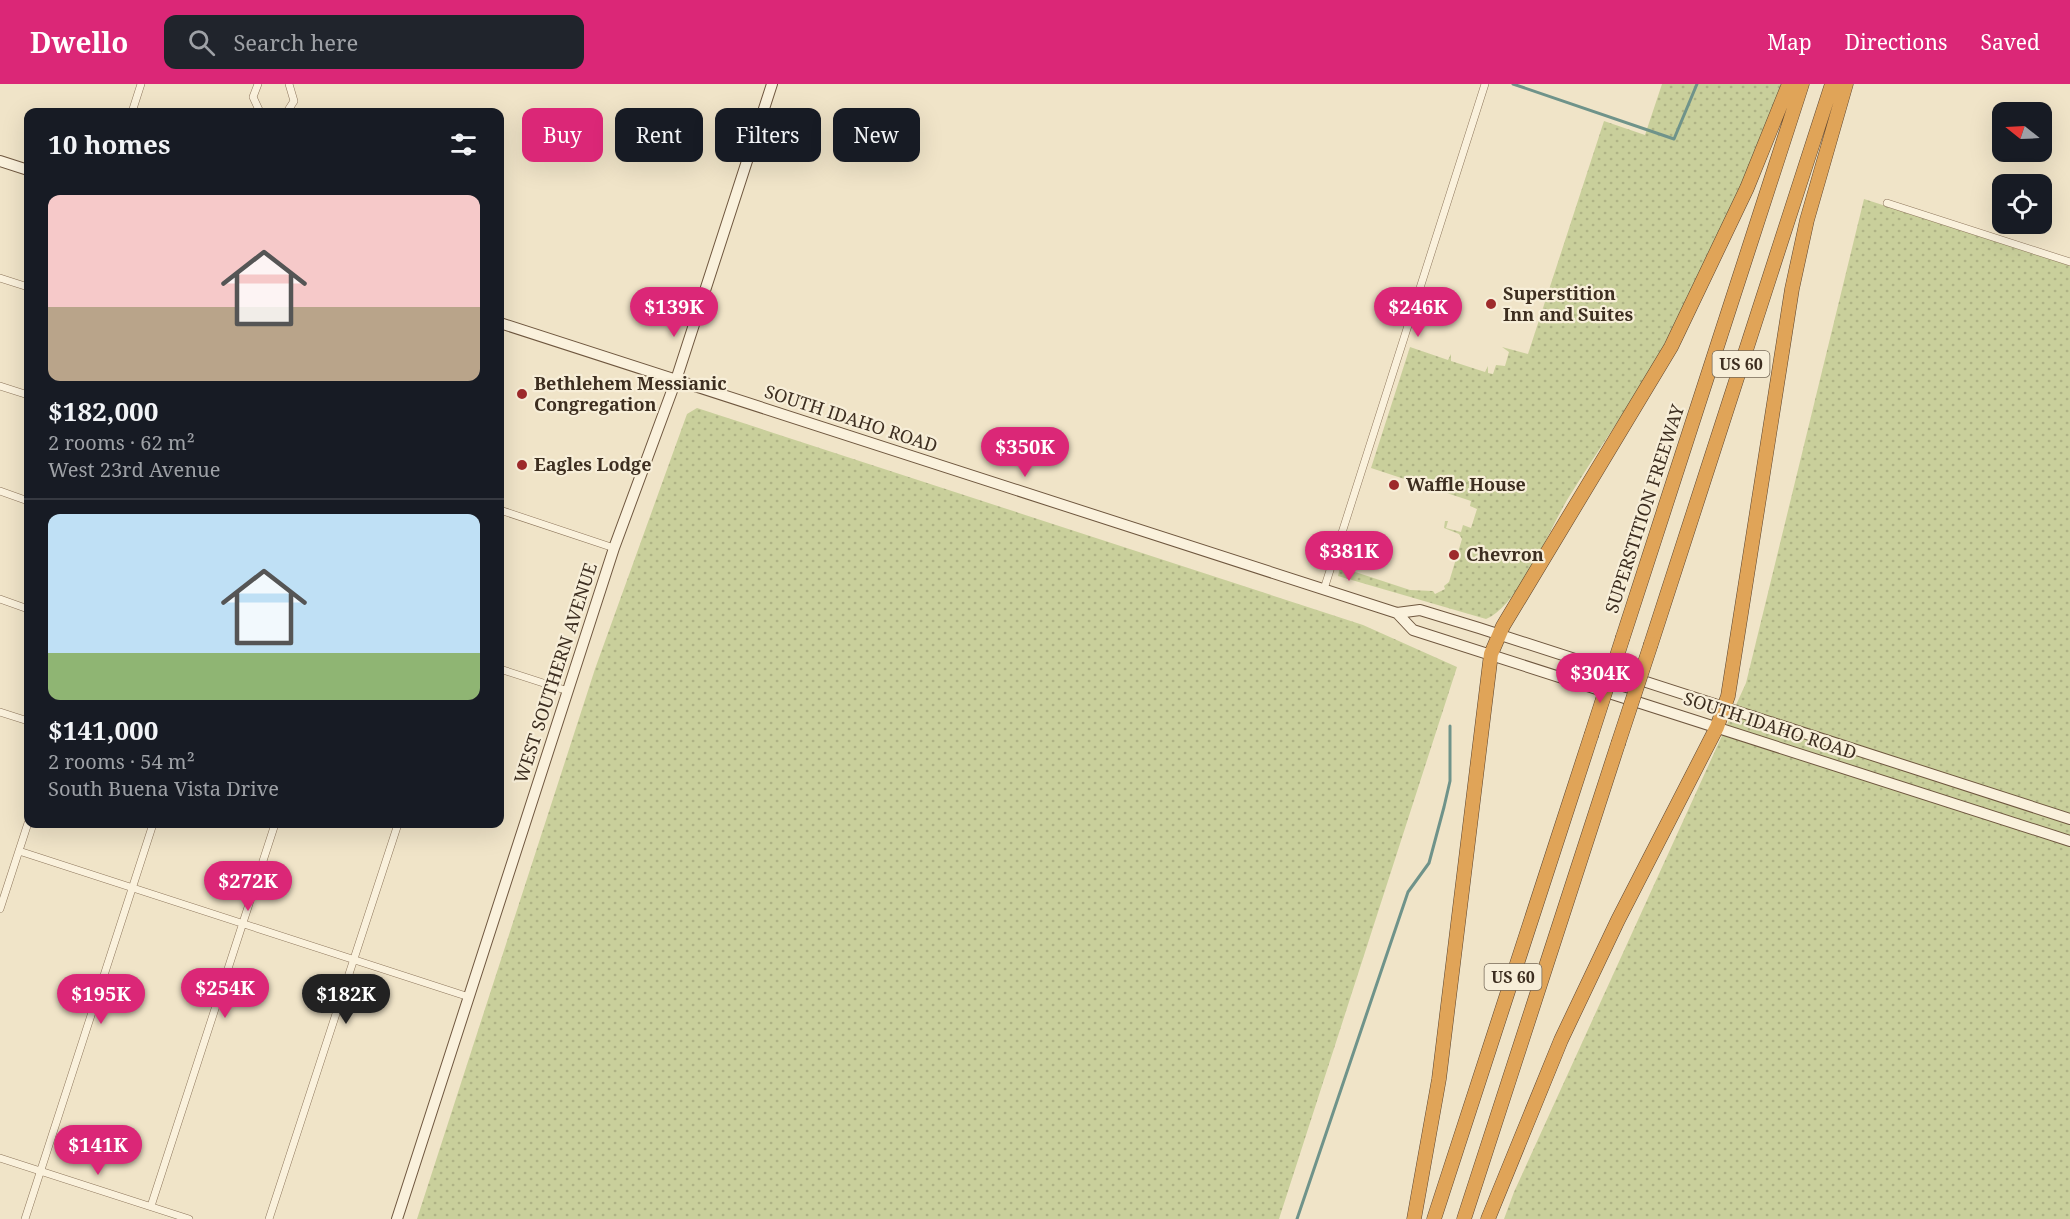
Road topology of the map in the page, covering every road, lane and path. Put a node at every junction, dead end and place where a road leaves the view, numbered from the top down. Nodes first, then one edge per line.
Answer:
1 (141, 84) edge
2 (258, 84) edge
3 (289, 84) edge
4 (772, 84) edge
5 (1485, 84) edge
6 (1789, 84) edge
7 (1802, 84) edge
8 (1832, 84) edge
9 (1846, 84) edge
10 (133, 108) edge
11 (258, 108) edge
12 (290, 108) edge
13 (0, 161) edge
14 (24, 169) edge
15 (1887, 203) dead end
16 (2070, 262) edge
17 (0, 278) edge
18 (24, 286) edge
19 (504, 324) edge
20 (676, 380) junction
21 (0, 386) edge
22 (24, 394) edge
23 (0, 491) edge
24 (24, 500) edge
25 (504, 511) edge
26 (614, 548) junction
27 (1324, 589) junction
28 (0, 599) edge
29 (24, 608) edge
30 (1397, 613) junction
31 (1499, 635) junction
32 (1491, 654) junction
33 (504, 670) edge
34 (568, 691) junction
35 (1724, 707) junction
36 (0, 711) edge
37 (24, 720) edge
38 (1718, 727) junction
39 (2070, 819) edge
40 (26, 828) edge
41 (152, 828) edge
42 (274, 828) edge
43 (397, 828) edge
44 (2070, 841) edge
45 (19, 851) junction
46 (132, 887) junction
47 (0, 909) edge
48 (242, 924) junction
49 (355, 960) junction
50 (469, 997) junction
51 (0, 1158) edge
52 (40, 1171) junction
53 (151, 1206) junction
54 (25, 1219) edge
55 (189, 1219) edge
56 (269, 1219) edge
57 (397, 1219) edge
58 (1414, 1219) edge
59 (1434, 1219) edge
60 (1464, 1219) edge
61 (1488, 1219) edge

1 - 10 street
2 - 11 street
3 - 12 street
4 - 20 main road, WEST SOUTHERN AVENUE
5 - 27 street
6 - 31 highway
7 - 59 highway, SUPERSTITION FREEWAY / US 60, bridge
8 - 60 highway, US 60, bridge
9 - 35 highway
13 - 14 main road
15 - 16 street
17 - 18 street
19 - 20 main road, SOUTH IDAHO ROAD
20 - 26 main road, WEST SOUTHERN AVENUE
20 - 27 main road, SOUTH IDAHO ROAD
21 - 22 street
23 - 24 street
25 - 26 street
26 - 34 main road, WEST SOUTHERN AVENUE
27 - 30 main road, SOUTH IDAHO ROAD
28 - 29 street
30 - 31 main road, SOUTH IDAHO ROAD
30 - 32 main road, SOUTH IDAHO ROAD
31 - 32 highway
31 - 35 main road, SOUTH IDAHO ROAD
32 - 38 main road, SOUTH IDAHO ROAD
32 - 58 highway
33 - 34 street
34 - 50 main road, WEST SOUTHERN AVENUE
35 - 38 highway
35 - 39 main road, SOUTH IDAHO ROAD
36 - 37 street
38 - 44 main road, SOUTH IDAHO ROAD
38 - 61 highway
40 - 45 street
41 - 46 street
42 - 48 street
43 - 49 street
45 - 46 street
45 - 47 street
46 - 48 street
46 - 52 street
48 - 49 street
48 - 53 street
49 - 50 street
49 - 56 street
50 - 57 main road, WEST SOUTHERN AVENUE
51 - 52 street
52 - 53 street
52 - 54 street
53 - 55 street

